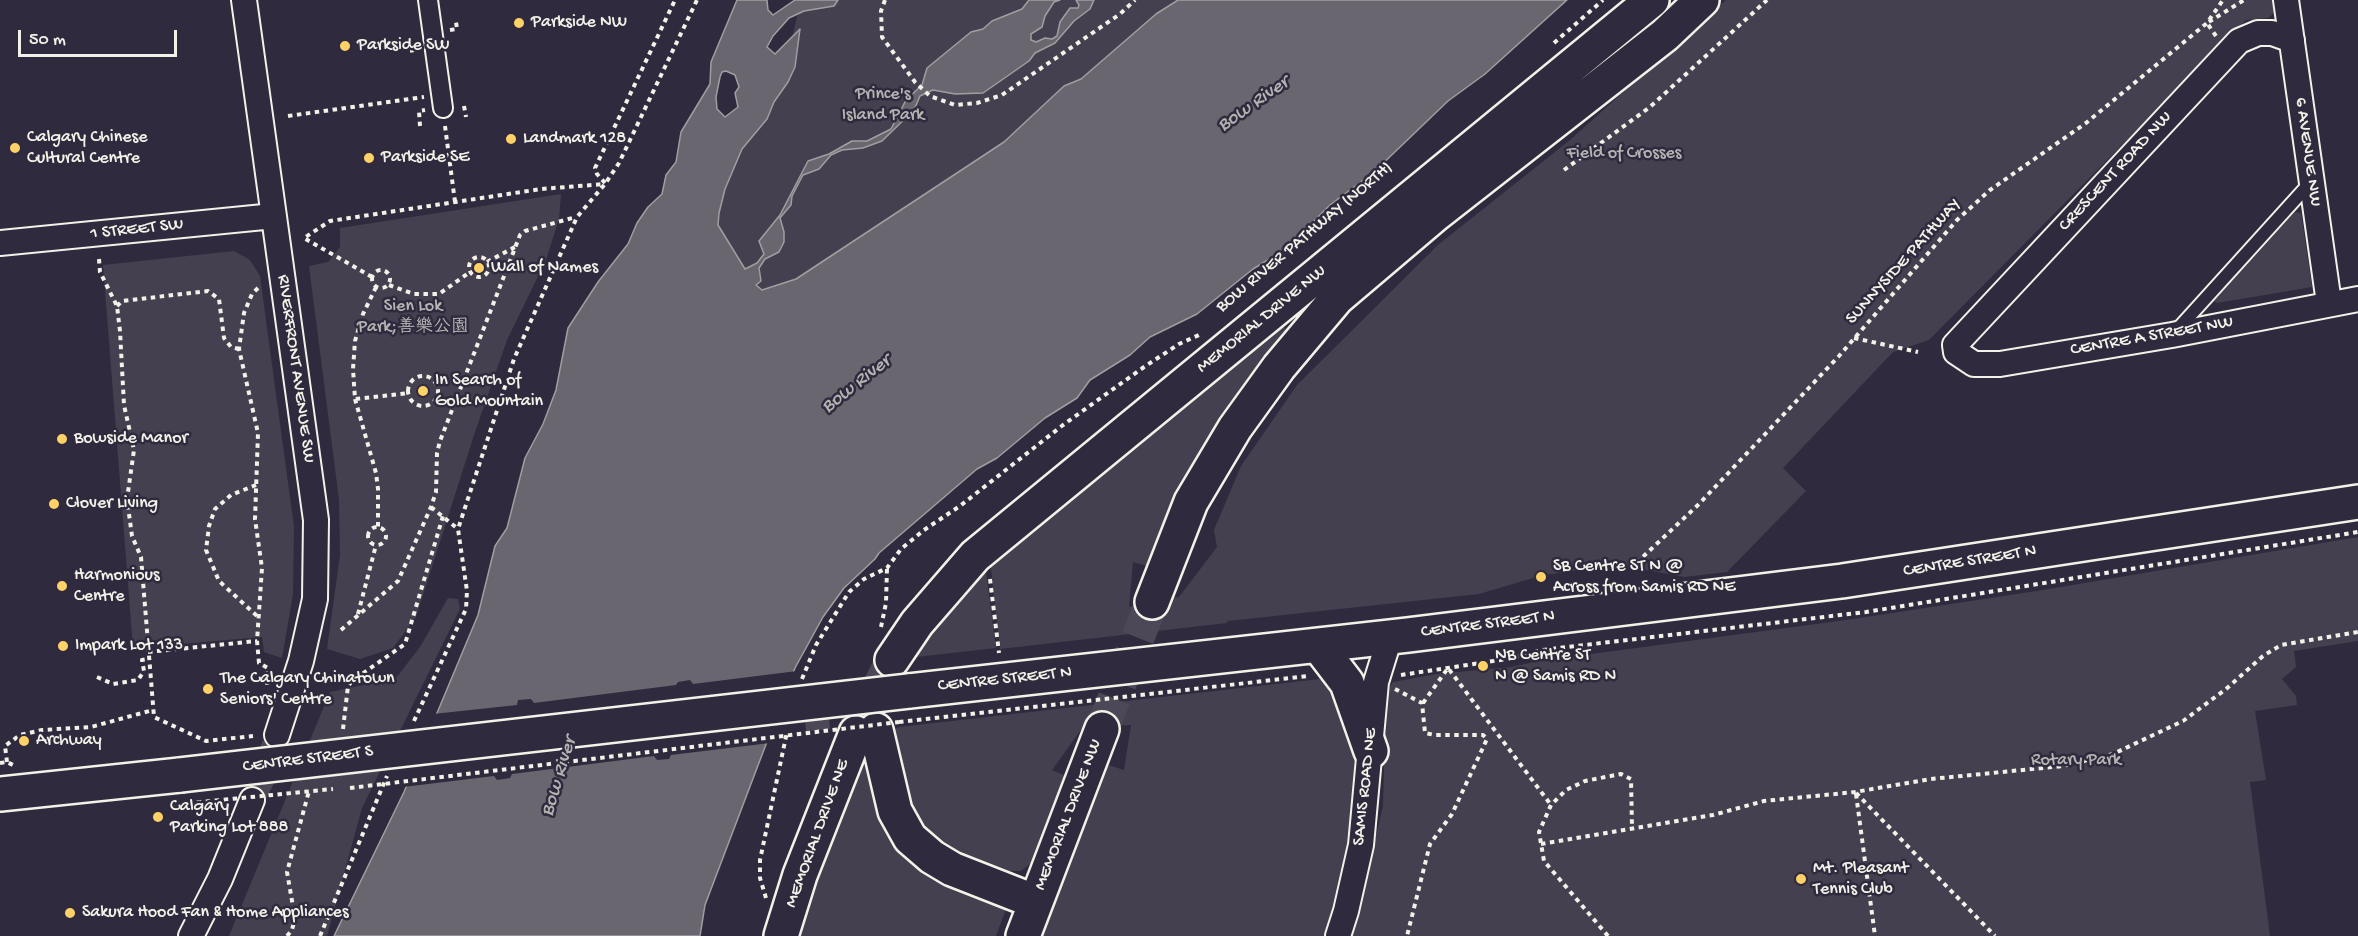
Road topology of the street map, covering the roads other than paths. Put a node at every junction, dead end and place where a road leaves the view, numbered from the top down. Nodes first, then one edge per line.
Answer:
1 (244, 0) edge
2 (428, 0) edge
3 (1652, 0) edge
4 (1702, 0) edge
5 (2286, 0) edge
6 (2292, 40) junction
7 (442, 101) road end
8 (2310, 183) junction
9 (274, 216) junction
10 (0, 243) edge
11 (2358, 299) edge
12 (2328, 303) junction
13 (2172, 335) junction
14 (1955, 345) joint
15 (2358, 502) edge
16 (1152, 602) tunnel mouth
17 (1390, 637) junction
18 (892, 660) tunnel mouth
19 (1319, 660) junction
20 (615, 725) joint
21 (1102, 729) tunnel mouth
22 (266, 730) tunnel mouth
23 (1371, 752) junction
24 (0, 794) edge
25 (252, 800) tunnel mouth
26 (1036, 902) junction
27 (191, 936) edge
28 (781, 936) edge
29 (1023, 936) edge
30 (1338, 936) edge

1 - 9 street, RIVERFRONT AVENUE SW
2 - 7 street
3 - 18 main road, MEMORIAL DRIVE NW
4 - 16 main road, MEMORIAL DRIVE NW
5 - 6 street, 6 AVENUE NW
6 - 8 street, 6 AVENUE NW
6 - 14 street, CRESCENT ROAD NW
8 - 12 street, 6 AVENUE NW
8 - 13 lane
9 - 10 street, 1 STREET SW
9 - 22 street, RIVERFRONT AVENUE SW
11 - 12 street, CENTRE A STREET NW
12 - 13 street, CENTRE A STREET NW
13 - 14 street, CENTRE A STREET NW
15 - 17 main road, CENTRE STREET N
17 - 19 main road, CENTRE STREET N
17 - 23 street, SAMIS ROAD NE
19 - 20 main road, CENTRE STREET N, bridge
19 - 23 main road
20 - 24 main road, CENTRE STREET S, bridge
21 - 26 main road, MEMORIAL DRIVE NW
23 - 30 street, SAMIS ROAD NE
25 - 27 street
26 - 28 main road, MEMORIAL DRIVE NE
26 - 29 main road

